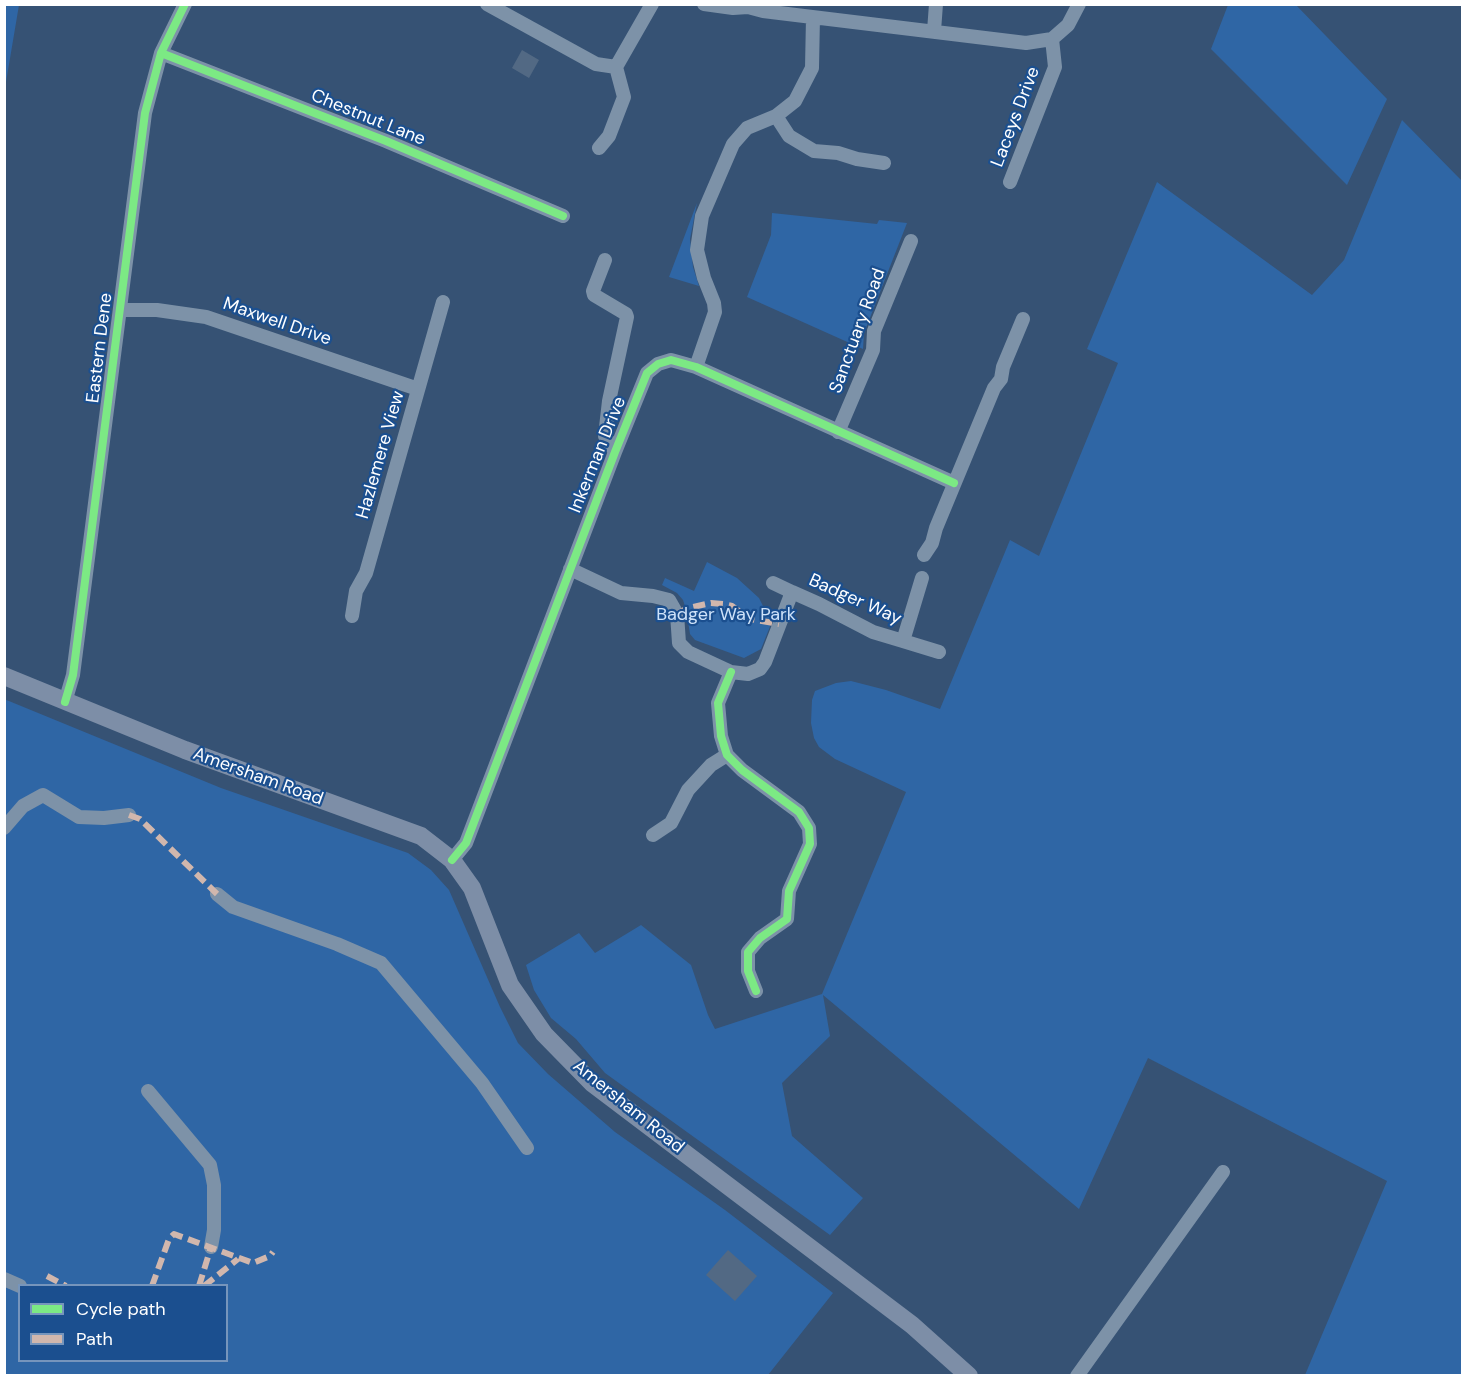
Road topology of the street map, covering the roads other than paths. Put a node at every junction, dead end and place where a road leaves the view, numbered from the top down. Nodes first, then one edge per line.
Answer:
1 (185, 4) edge
2 (487, 4) edge
3 (652, 4) edge
4 (704, 4) edge
5 (936, 4) edge
6 (1079, 4) edge
7 (813, 16) junction
8 (934, 31) junction
9 (1052, 39) junction
10 (161, 53) junction
11 (616, 67) junction
12 (776, 116) junction
13 (599, 148) dead end
14 (884, 163) dead end
15 (1010, 182) dead end
16 (563, 216) dead end
17 (911, 241) dead end
18 (605, 260) dead end
19 (443, 302) dead end
20 (120, 310) junction
21 (1023, 319) dead end
22 (696, 367) junction
23 (418, 389) junction
24 (838, 432) junction
25 (615, 452) junction
26 (954, 483) junction
27 (924, 555) dead end
28 (570, 569) junction
29 (922, 578) dead end
30 (773, 583) dead end
31 (792, 592) junction
32 (352, 616) dead end
33 (903, 641) junction
34 (939, 651) dead end
35 (731, 672) junction
36 (4, 676) edge
37 (65, 702) junction
38 (727, 755) junction
39 (129, 815) dead end
40 (4, 828) edge
41 (653, 835) dead end
42 (452, 860) junction
43 (217, 894) dead end
44 (756, 991) dead end
45 (148, 1091) dead end
46 (527, 1148) dead end
47 (1223, 1172) dead end
48 (211, 1247) dead end
49 (4, 1279) edge
50 (18, 1285) edge
51 (969, 1376) edge
52 (1077, 1376) edge

1 - 10 street, Eastern Dene
2 - 11 street
3 - 11 street
4 - 7 street
5 - 8 street
6 - 9 street
7 - 8 street
7 - 12 street
8 - 9 street
9 - 15 street, Laceys Drive
10 - 16 street, Chestnut Lane
10 - 20 street, Eastern Dene
11 - 13 street
12 - 14 street
12 - 22 street
17 - 24 street, Sanctuary Road
18 - 25 street
19 - 23 street, Hazlemere View
20 - 23 street, Maxwell Drive
20 - 37 street, Eastern Dene
21 - 26 street
22 - 24 street, Inkerman Drive
22 - 25 street, Inkerman Drive
23 - 32 street, Hazlemere View
24 - 26 street, Inkerman Drive
25 - 28 street, Inkerman Drive
26 - 27 street
28 - 35 street
28 - 42 street, Inkerman Drive
29 - 33 street, Badger Way
30 - 31 street, Badger Way
31 - 33 street, Badger Way
31 - 35 street, Badger Way
33 - 34 street, Badger Way
35 - 38 street
36 - 37 main road, Amersham Road
37 - 42 main road, Amersham Road
38 - 41 street
38 - 44 street
39 - 40 street
42 - 51 main road, Amersham Road
43 - 46 street
45 - 48 street
47 - 52 street
49 - 50 street

